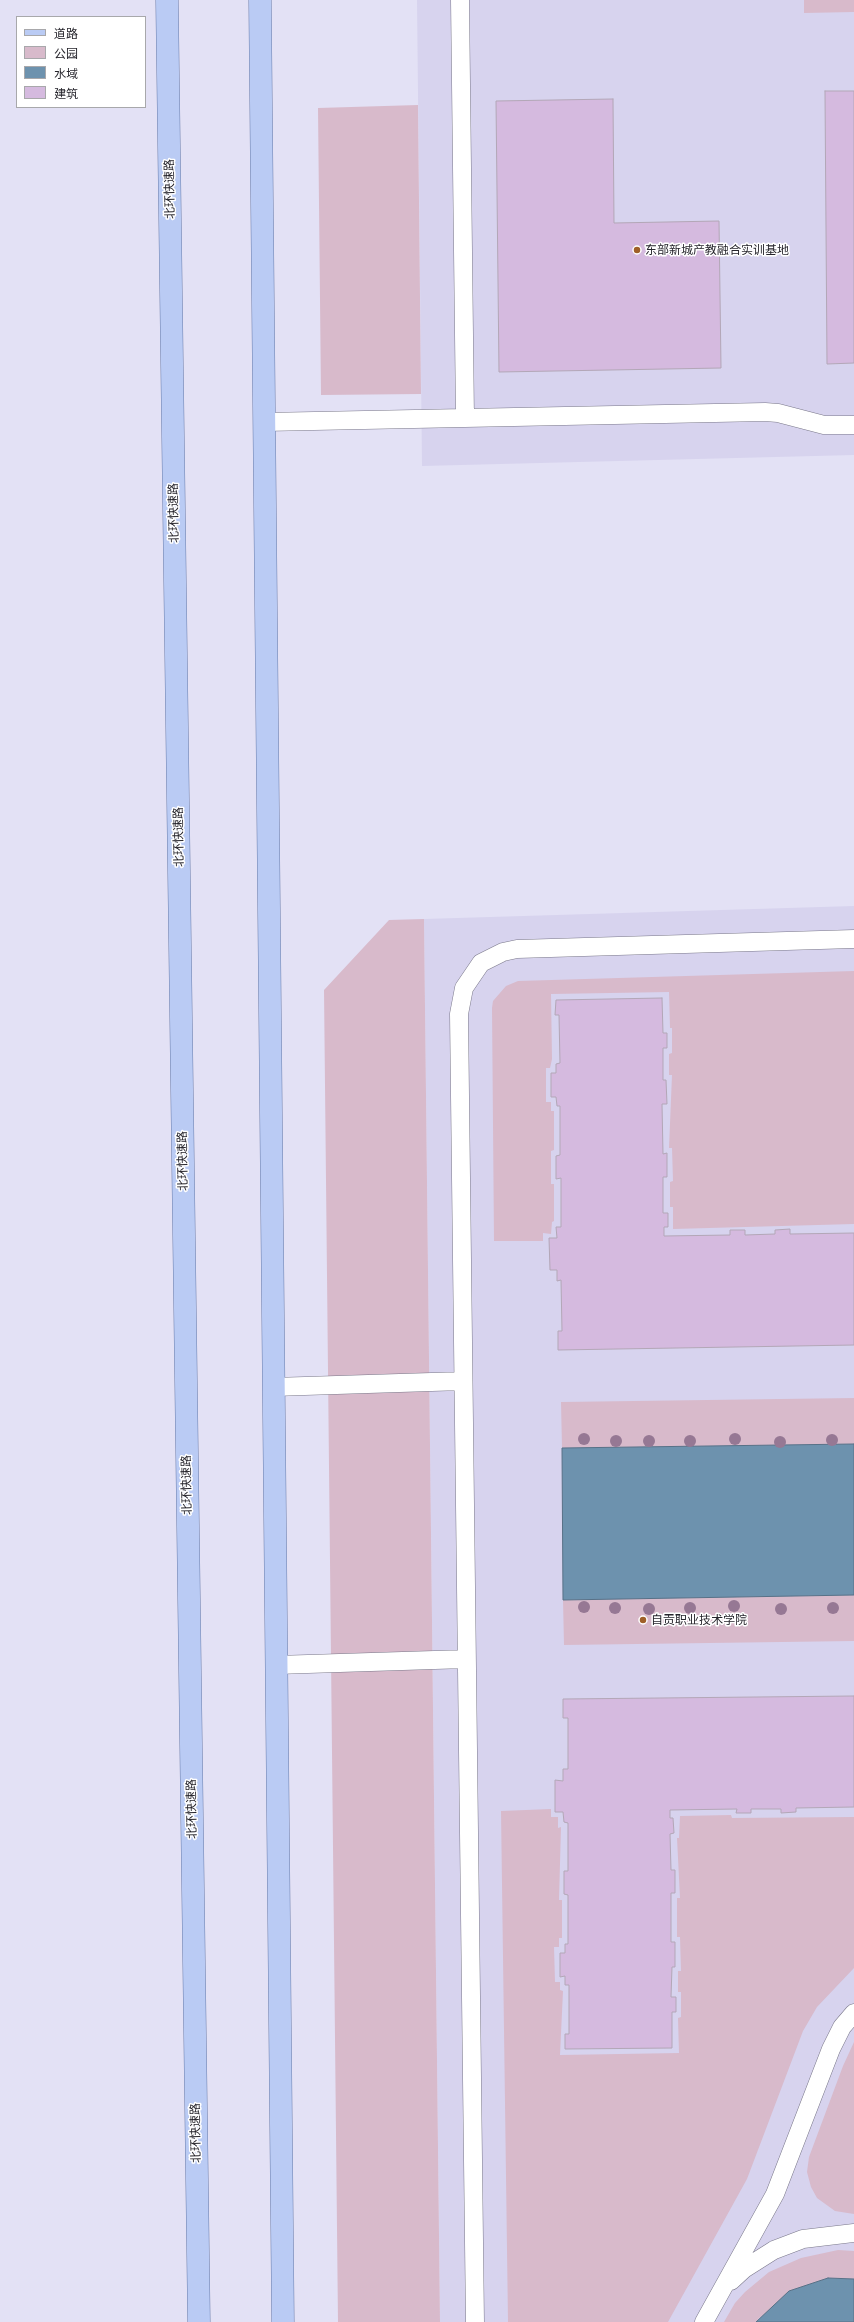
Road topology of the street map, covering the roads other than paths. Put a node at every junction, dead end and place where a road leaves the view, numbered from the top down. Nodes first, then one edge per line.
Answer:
1 (167, 0) edge
2 (260, 0) edge
3 (460, 0) edge
4 (464, 418) junction
5 (264, 422) junction
6 (854, 425) edge
7 (854, 939) edge
8 (463, 1381) junction
9 (273, 1387) junction
10 (466, 1659) junction
11 (276, 1665) junction
12 (854, 2013) edge
13 (854, 2233) edge
14 (723, 2288) junction
15 (199, 2322) edge
16 (283, 2322) edge
17 (475, 2322) edge
18 (704, 2322) edge

1 - 15 main road, 北环快速路
2 - 5 main road
3 - 4 lane
4 - 5 lane
4 - 6 lane
5 - 9 main road
7 - 8 lane
8 - 9 lane
8 - 10 lane
9 - 11 main road
10 - 11 lane
10 - 17 lane
11 - 16 main road
12 - 14 lane
13 - 14 lane
14 - 18 lane

